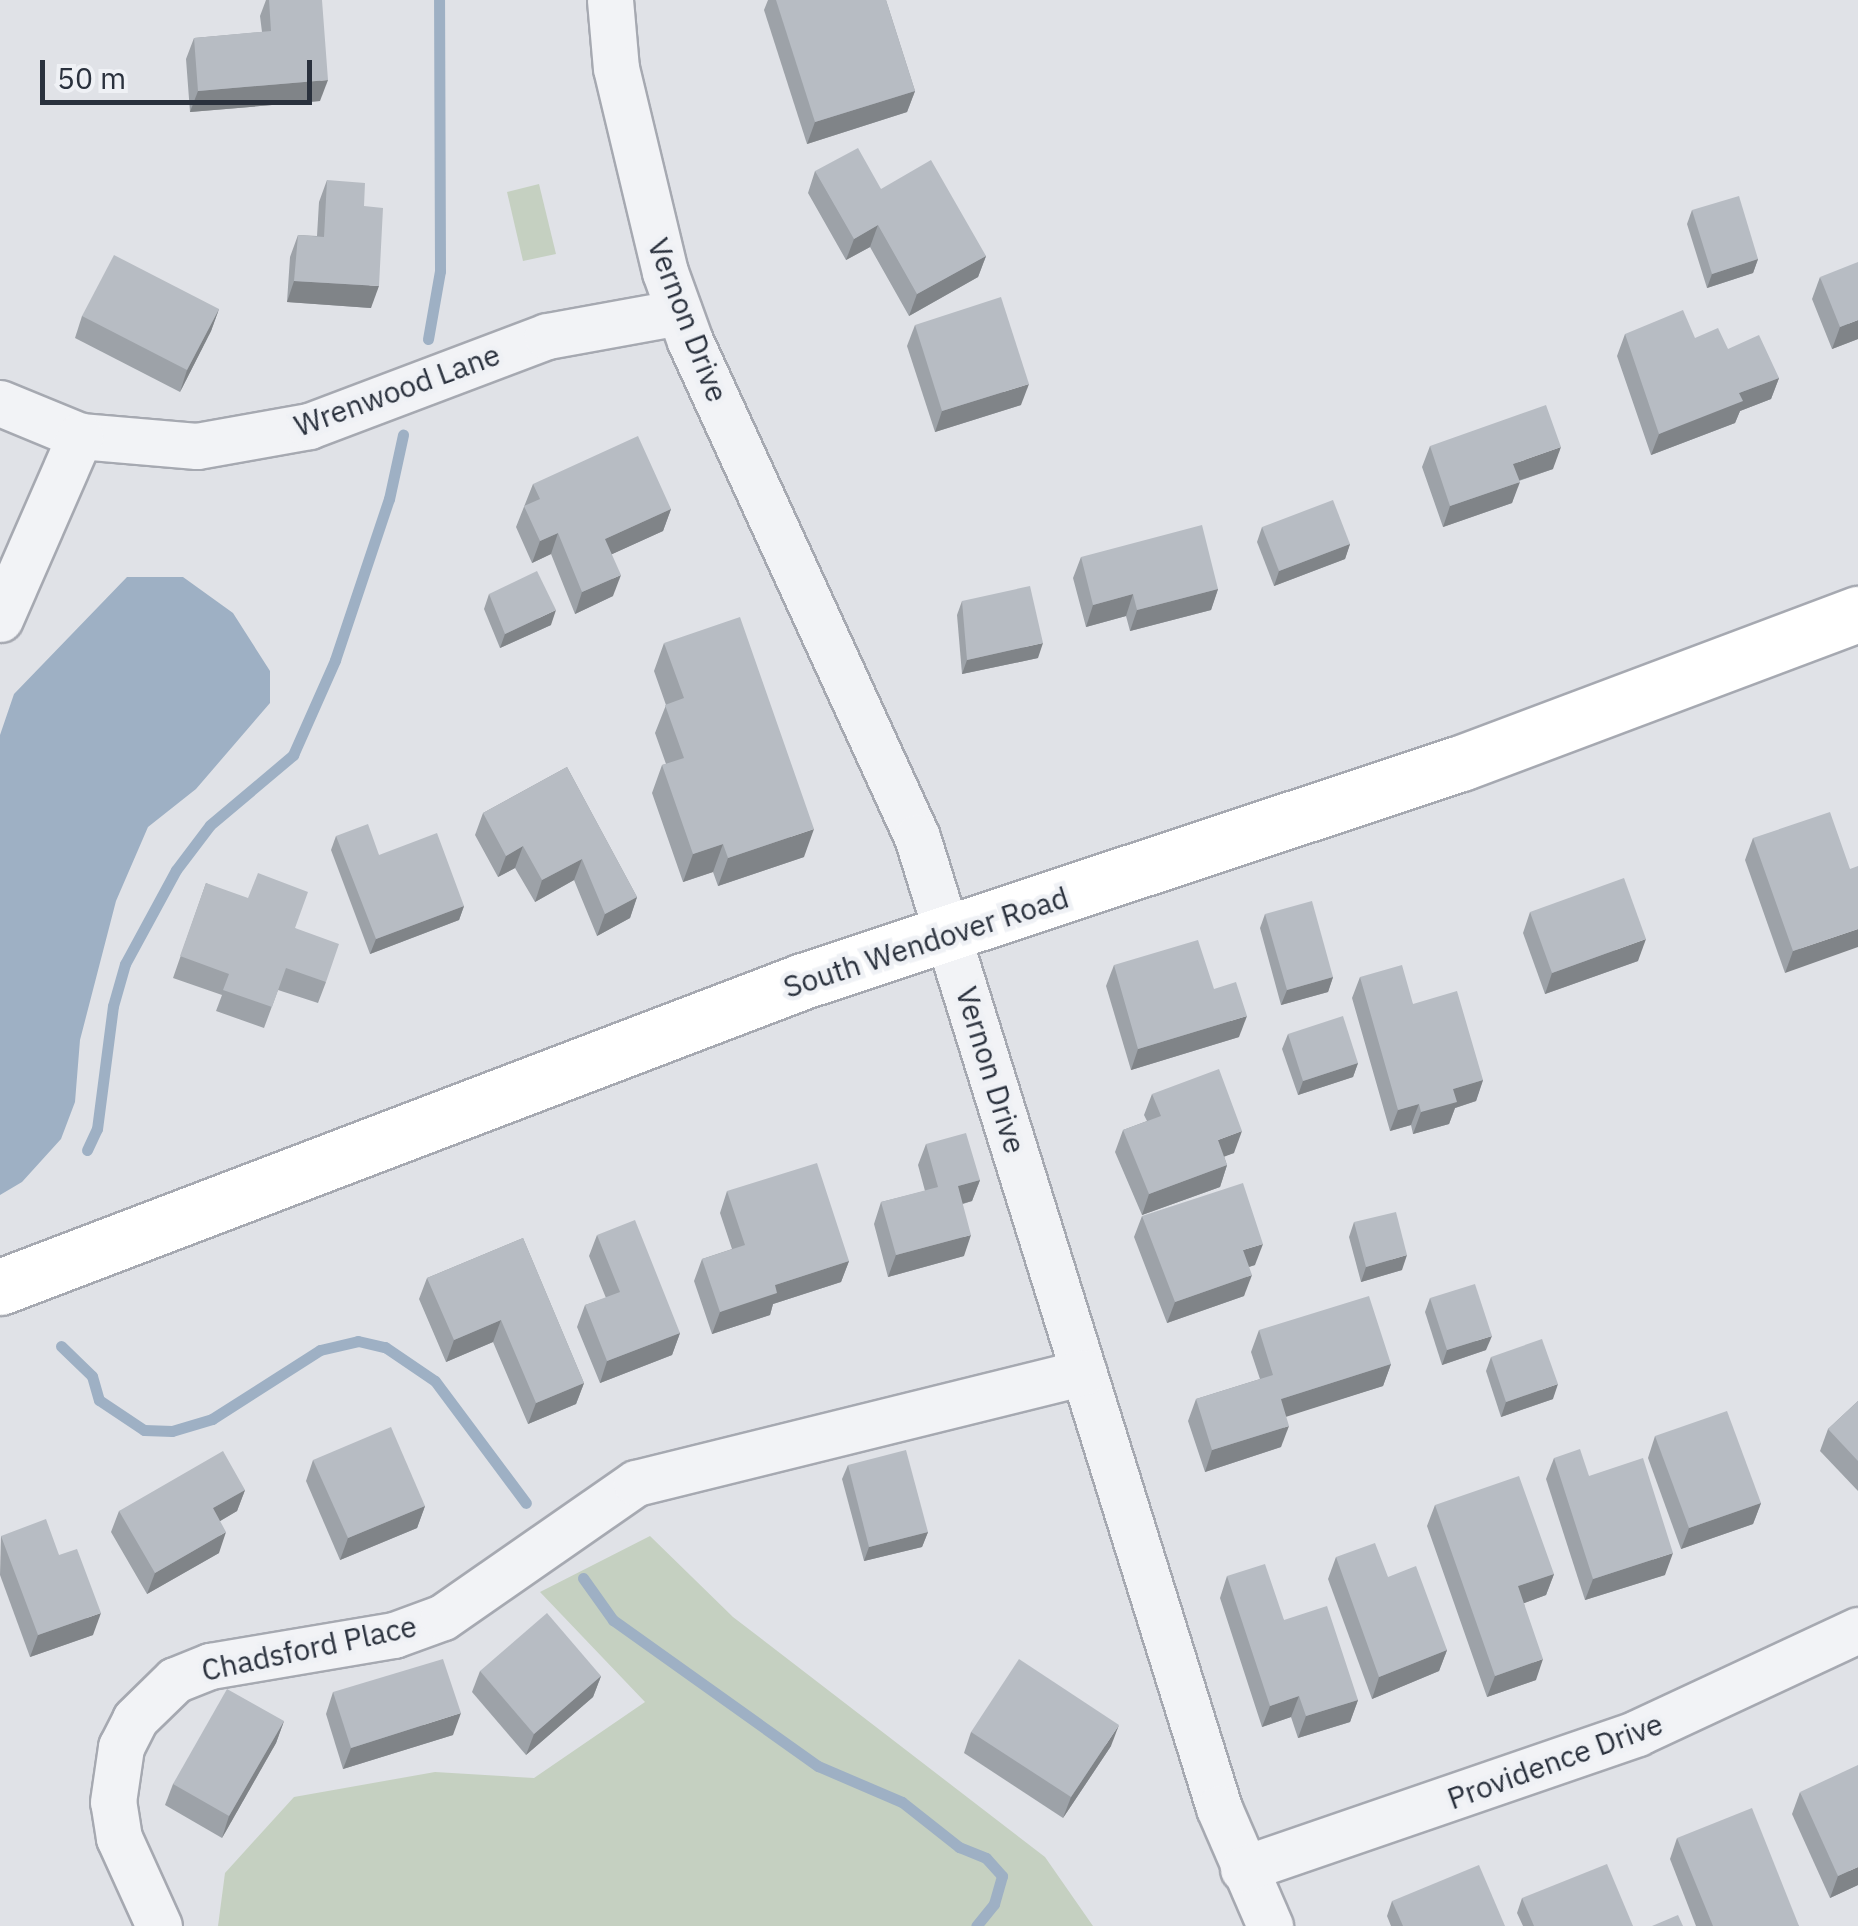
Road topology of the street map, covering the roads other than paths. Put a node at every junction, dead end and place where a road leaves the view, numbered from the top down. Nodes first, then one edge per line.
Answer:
1 (610, 0) edge
2 (678, 312) junction
3 (0, 404) edge
4 (80, 436) junction
5 (1858, 614) edge
6 (0, 619) edge
7 (948, 934) junction
8 (0, 1286) edge
9 (1083, 1372) junction
10 (1858, 1630) edge
11 (1243, 1869) junction
12 (159, 1926) edge
13 (1270, 1926) edge

1 - 2 street, Vernon Drive
2 - 4 street, Wrenwood Lane
2 - 7 street, Vernon Drive
3 - 4 street, Wrenwood Lane
4 - 6 street
5 - 7 main road, South Wendover Road
7 - 8 main road, South Wendover Road
7 - 9 street, Vernon Drive
9 - 11 street, Vernon Drive
9 - 12 street, Chadsford Place
10 - 11 street, Providence Drive
11 - 13 street, Vernon Drive

